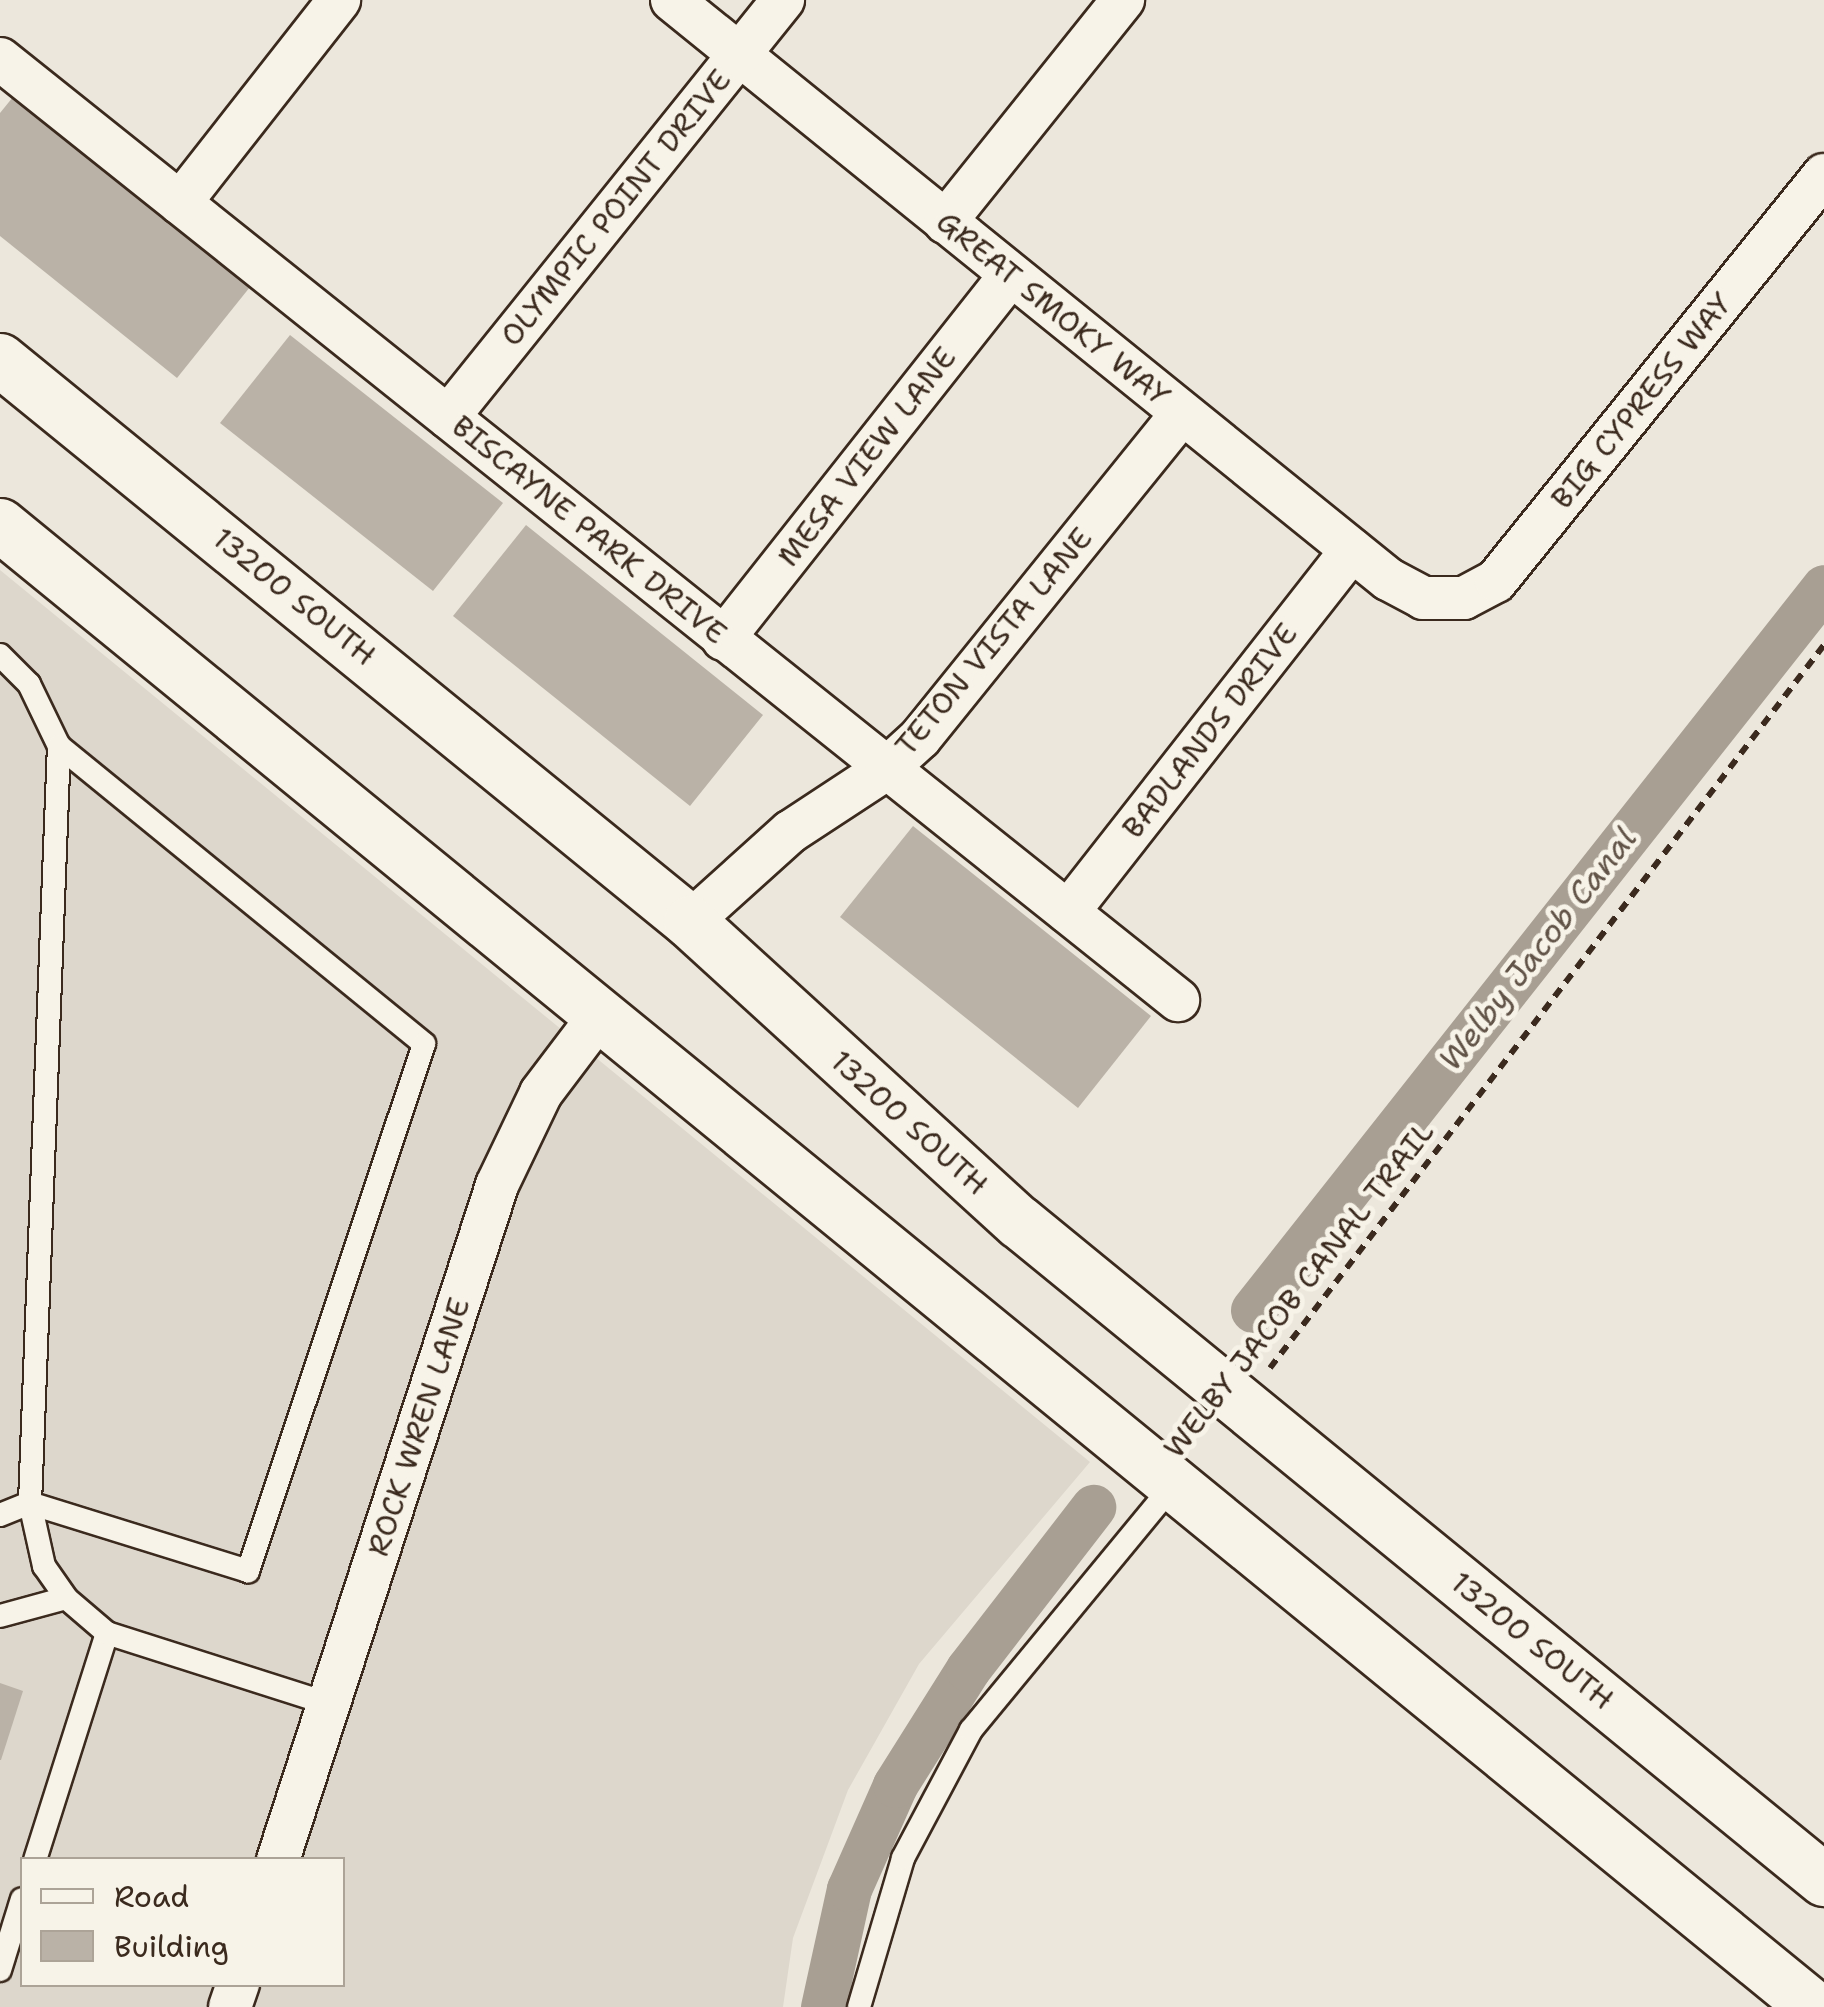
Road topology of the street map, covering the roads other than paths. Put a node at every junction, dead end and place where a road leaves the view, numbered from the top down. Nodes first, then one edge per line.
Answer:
1 (339, 0) edge
2 (672, 0) edge
3 (783, 0) edge
4 (1123, 0) edge
5 (740, 54) junction
6 (0, 59) edge
7 (1824, 175) edge
8 (180, 203) junction
9 (944, 222) junction
10 (1010, 275) junction
11 (0, 360) edge
12 (1182, 413) junction
13 (448, 416) junction
14 (0, 525) edge
15 (1352, 550) junction
16 (1444, 601) joint
17 (724, 639) junction
18 (0, 656) edge
19 (58, 746) junction
20 (886, 769) junction
21 (1068, 912) junction
22 (690, 922) junction
23 (1178, 1000) dead end
24 (600, 1015) junction
25 (1173, 1485) junction
26 (30, 1503) junction
27 (0, 1515) edge
28 (66, 1598) junction
29 (0, 1616) edge
30 (107, 1633) junction
31 (329, 1704) junction
32 (36, 1857) edge
33 (279, 1857) edge
34 (1824, 1880) edge
35 (20, 1906) edge
36 (0, 1970) edge
37 (859, 2007) edge
38 (1813, 2007) edge

1 - 8 street
2 - 5 street, GREAT SMOKY WAY
3 - 5 street, OLYMPIC POINT DRIVE
4 - 9 street
5 - 9 street, GREAT SMOKY WAY
5 - 13 street, OLYMPIC POINT DRIVE
6 - 8 street, BISCAYNE PARK DRIVE
7 - 16 street, BIG CYPRESS WAY
8 - 13 street, BISCAYNE PARK DRIVE
9 - 10 street, GREAT SMOKY WAY
10 - 12 street, GREAT SMOKY WAY
10 - 17 street, MESA VIEW LANE
11 - 22 street, 13200 SOUTH
12 - 15 street, GREAT SMOKY WAY
12 - 20 street, TETON VISTA LANE
13 - 17 street, BISCAYNE PARK DRIVE
14 - 24 street
15 - 16 street, GREAT SMOKY WAY
15 - 21 street, BADLANDS DRIVE
17 - 20 street, BISCAYNE PARK DRIVE
18 - 19 lane
19 - 26 lane
19 - 26 lane
20 - 21 street, BISCAYNE PARK DRIVE
20 - 22 street, TETON VISTA LANE
21 - 23 street, BISCAYNE PARK DRIVE
22 - 34 street, 13200 SOUTH
24 - 25 street
24 - 31 street, ROCK WREN LANE
25 - 37 lane
25 - 38 street
26 - 27 lane
26 - 28 lane
28 - 29 lane
28 - 30 lane
30 - 31 lane
30 - 32 lane
31 - 33 street, ROCK WREN LANE
35 - 36 lane

